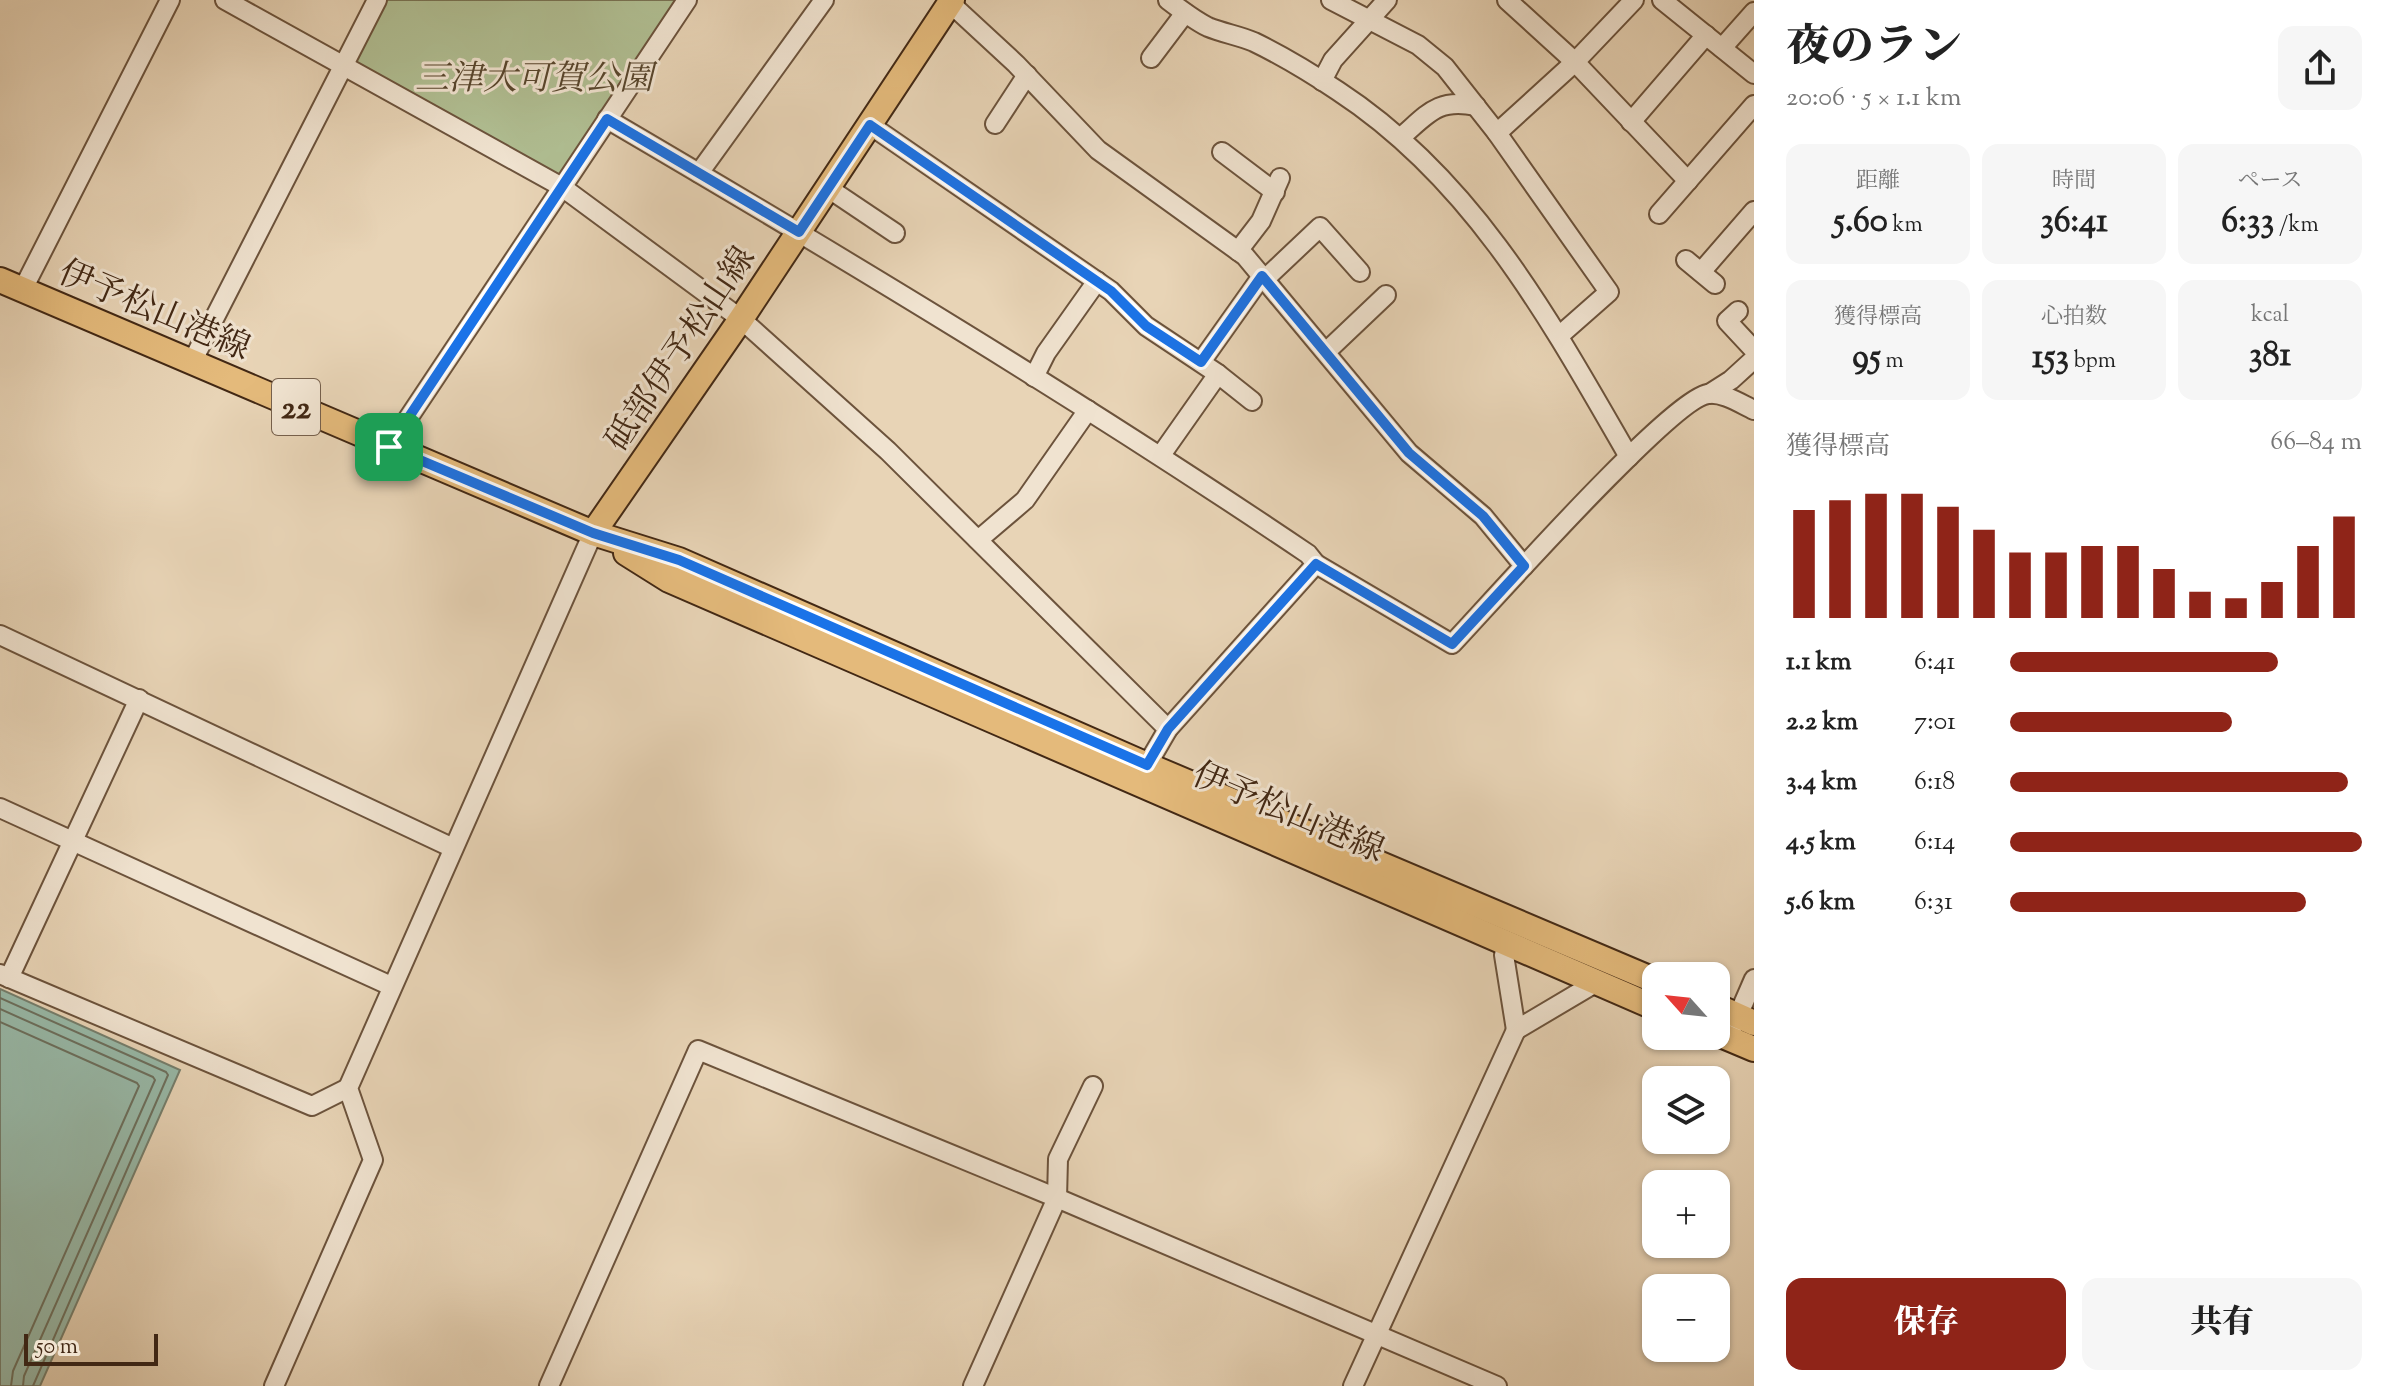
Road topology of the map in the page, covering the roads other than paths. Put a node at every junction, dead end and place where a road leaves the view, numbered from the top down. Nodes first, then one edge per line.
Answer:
1 (170, 0) edge
2 (225, 0) edge
3 (377, 0) edge
4 (687, 0) edge
5 (824, 0) edge
6 (1168, 0) edge
7 (1331, 0) edge
8 (1387, 0) edge
9 (1507, 0) edge
10 (1634, 0) edge
11 (1662, 0) edge
12 (951, 2) edge
13 (1754, 12) edge
14 (1185, 13) junction
15 (1370, 20) junction
16 (1706, 35) junction
17 (1722, 48) junction
18 (1151, 58) dead end
19 (1575, 62) junction
20 (343, 65) junction
21 (1753, 70) edge
22 (1027, 75) junction
23 (1322, 81) junction
24 (1754, 105) edge
25 (1476, 106) junction
26 (607, 119) junction
27 (1631, 122) junction
28 (995, 124) dead end
29 (870, 125) junction
30 (1497, 133) junction
31 (1400, 138) junction
32 (1222, 152) dead end
33 (699, 173) junction
34 (1688, 181) junction
35 (562, 187) junction
36 (828, 188) junction
37 (1754, 211) edge
38 (1659, 214) dead end
39 (799, 232) junction
40 (895, 233) dead end
41 (1238, 251) junction
42 (1686, 260) dead end
43 (1360, 272) dead end
44 (1264, 278) junction
45 (1097, 281) junction
46 (11, 285) edge
47 (1386, 295) dead end
48 (1738, 311) dead end
49 (741, 319) junction
50 (1559, 336) junction
51 (1754, 350) edge
52 (1327, 351) junction
53 (1754, 359) edge
54 (192, 362) junction
55 (1201, 362) junction
56 (1218, 374) junction
57 (1034, 377) junction
58 (1709, 394) junction
59 (1252, 401) dead end
60 (1088, 410) junction
61 (1754, 410) edge
62 (389, 447) junction
63 (1161, 455) junction
64 (1629, 457) junction
65 (593, 533) junction
66 (977, 539) junction
67 (1316, 564) junction
68 (1524, 566) junction
69 (0, 635) edge
70 (139, 699) junction
71 (1168, 729) junction
72 (1147, 765) junction
73 (0, 808) edge
74 (73, 841) junction
75 (453, 848) junction
76 (1507, 942) junction
77 (1642, 975) edge
78 (4, 976) edge
79 (1754, 979) edge
80 (1597, 982) junction
81 (391, 986) junction
82 (1642, 1002) edge
83 (1736, 1015) edge
84 (1516, 1030) junction
85 (1730, 1039) edge
86 (1754, 1049) edge
87 (1093, 1086) dead end
88 (348, 1088) junction
89 (1057, 1198) junction
90 (1376, 1334) junction
91 (274, 1386) edge
92 (549, 1386) edge
93 (973, 1386) edge
94 (1353, 1386) edge
95 (1497, 1386) edge

1 - 46 street
2 - 20 street
3 - 20 street
4 - 26 street
5 - 33 street
6 - 14 street
7 - 15 street
8 - 15 street
9 - 19 street
10 - 19 street
11 - 16 street
12 - 22 street
12 - 29 main road, 砥部伊予松山線
13 - 17 street
14 - 18 street
14 - 23 street
15 - 23 street
15 - 25 street
16 - 17 street
16 - 27 street
17 - 21 street
19 - 27 street
19 - 30 street
20 - 35 street
20 - 54 street
22 - 28 street
22 - 41 street
23 - 31 street
24 - 34 street
25 - 30 street
25 - 31 street
26 - 33 street
26 - 35 street
27 - 34 street
29 - 36 main road, 砥部伊予松山線
29 - 45 street
30 - 50 street
31 - 50 street
32 - 41 street
33 - 39 street
34 - 38 street
35 - 49 street
35 - 62 street
36 - 39 main road, 砥部伊予松山線
36 - 40 street
37 - 42 street
39 - 49 main road, 砥部伊予松山線
39 - 57 street
41 - 44 street
43 - 44 street
44 - 52 street
44 - 55 street
45 - 55 street
45 - 57 street
46 - 54 main road, 伊予松山港線 / 22
47 - 52 street
48 - 51 street
49 - 65 main road, 砥部伊予松山線
49 - 66 street
50 - 64 street
52 - 68 street
53 - 58 street
54 - 62 main road, 伊予松山港線 / 22
55 - 56 street
56 - 59 street
56 - 63 street
57 - 60 street
58 - 61 street
58 - 64 street
60 - 63 street
60 - 66 street
62 - 65 main road, 伊予松山港線 / 22
63 - 67 street
64 - 68 street
65 - 72 main road, 伊予松山港線 / 22
65 - 75 street
65 - 76 main road, 伊予松山港線 / 22
66 - 71 street
67 - 68 street
67 - 71 street
69 - 70 street
70 - 74 street
70 - 75 street
71 - 72 street
72 - 77 main road, 伊予松山港線 / 22
73 - 74 street
74 - 78 street
74 - 81 street
75 - 81 street
76 - 80 main road, 伊予松山港線 / 22
76 - 84 street
78 - 88 street
79 - 83 street
80 - 82 main road, 伊予松山港線 / 22
80 - 84 street
81 - 88 street
84 - 90 street
85 - 86 main road
87 - 89 street
88 - 91 street
89 - 90 street
89 - 92 street
89 - 93 street
90 - 94 street
90 - 95 street

